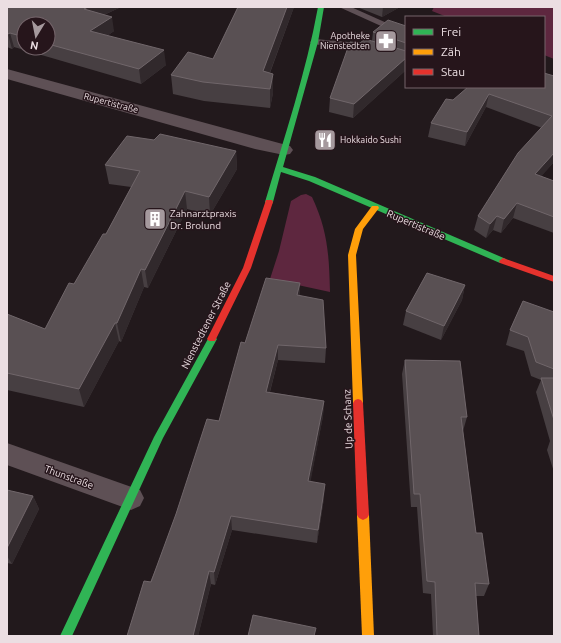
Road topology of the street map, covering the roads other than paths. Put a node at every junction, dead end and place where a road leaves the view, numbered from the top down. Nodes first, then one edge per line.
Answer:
1 (321, 7) edge
2 (343, 7) edge
3 (384, 24) edge
4 (315, 42) junction
5 (379, 53) edge
6 (7, 74) edge
7 (284, 150) junction
8 (278, 168) junction
9 (375, 208) junction
10 (554, 279) edge
11 (7, 454) edge
12 (131, 498) junction
13 (66, 636) edge
14 (368, 636) edge

1 - 4 street, Nienstedtener Straße
2 - 3 lane
4 - 5 lane
4 - 7 street, Nienstedtener Straße
6 - 7 street, Rupertistraße
7 - 8 street, Nienstedtener Straße
8 - 9 street, Rupertistraße
8 - 12 street, Nienstedtener Straße
9 - 10 street, Rupertistraße
9 - 14 street, Up de Schanz
11 - 12 street, Thunstraße
12 - 13 street, Nienstedtener Straße

